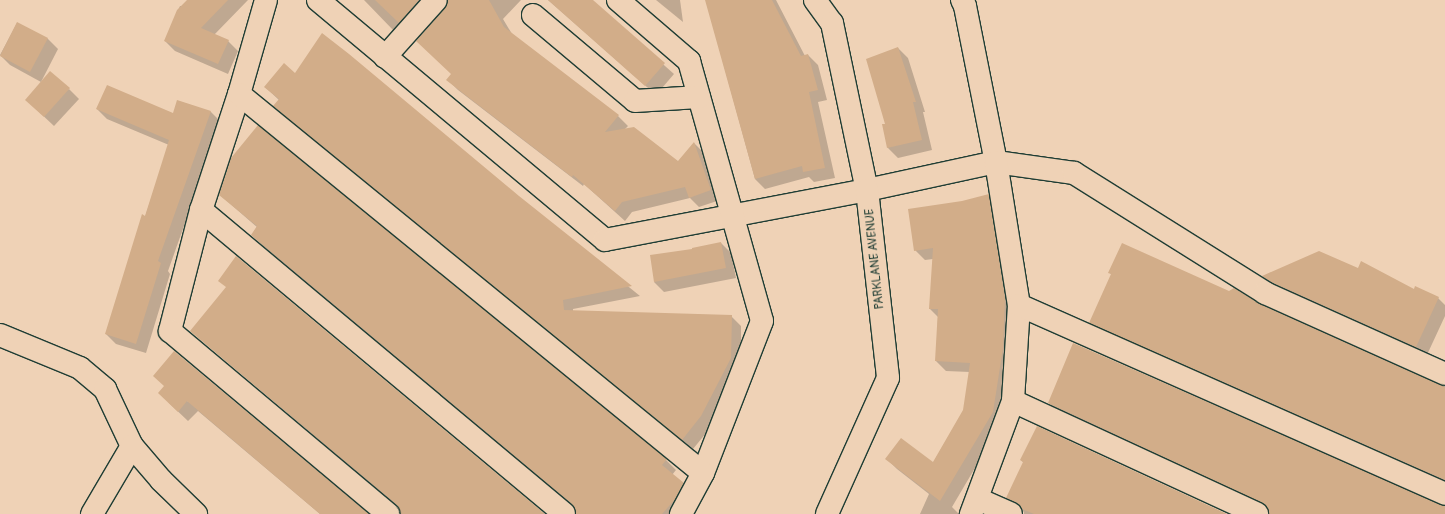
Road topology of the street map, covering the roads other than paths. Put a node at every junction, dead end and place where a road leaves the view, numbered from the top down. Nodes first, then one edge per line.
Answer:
1 (266, 0) edge
2 (318, 0) edge
3 (436, 0) edge
4 (618, 0) edge
5 (815, 0) edge
6 (962, 0) edge
7 (533, 15) dead end
8 (385, 57) junction
9 (239, 94) junction
10 (699, 97) junction
11 (996, 162) junction
12 (867, 190) junction
13 (201, 210) junction
14 (732, 216) junction
15 (1019, 305) junction
16 (0, 335) edge
17 (1445, 374) edge
18 (1013, 401) junction
19 (132, 446) junction
20 (703, 473) junction
21 (1445, 494) edge
22 (974, 507) edge
23 (92, 514) edge
24 (196, 514) edge
25 (388, 514) edge
26 (564, 514) edge
27 (681, 514) edge
28 (827, 514) edge
29 (1010, 514) edge
30 (1257, 514) edge

1 - 9 street
2 - 8 street
3 - 8 street
4 - 10 street
5 - 12 street, PARKLANE AVENUE
6 - 11 street
7 - 10 street
8 - 14 street
9 - 13 street
9 - 20 street
10 - 14 street
11 - 12 street
11 - 15 street
11 - 17 street
12 - 14 street
12 - 28 street, PARKLANE AVENUE
13 - 25 street
13 - 26 street
14 - 20 street
15 - 18 street
15 - 21 street
16 - 19 street
18 - 22 street
18 - 30 street
19 - 23 street
19 - 24 street
20 - 27 street
22 - 29 street

